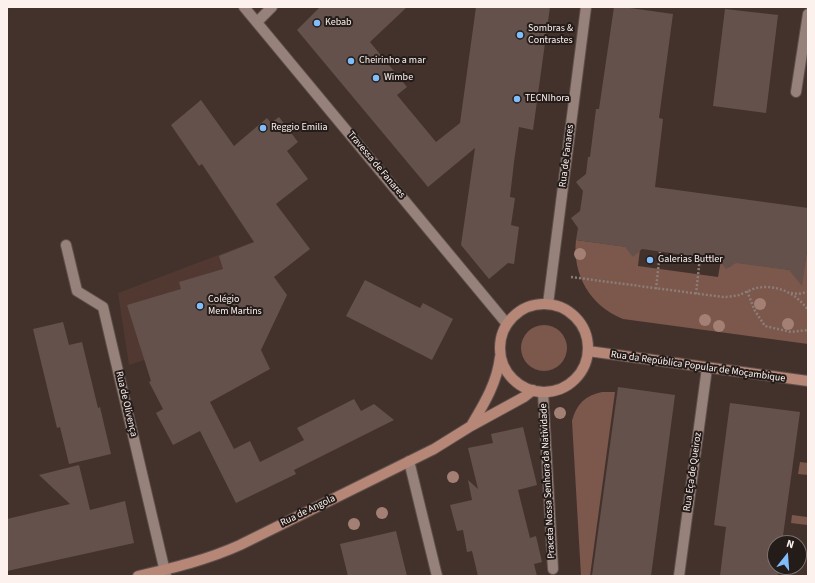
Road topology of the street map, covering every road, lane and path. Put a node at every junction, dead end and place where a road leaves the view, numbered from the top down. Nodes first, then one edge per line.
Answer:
1 (244, 7) edge
2 (272, 7) edge
3 (586, 7) edge
4 (808, 14) edge
5 (257, 22) junction
6 (796, 92) dead end
7 (66, 245) dead end
8 (660, 252) dead end
9 (700, 257) dead end
10 (552, 275) junction
11 (656, 289) junction
12 (782, 290) junction
13 (747, 291) junction
14 (808, 292) edge
15 (696, 294) junction
16 (548, 304) junction
17 (808, 310) edge
18 (507, 324) junction
19 (808, 330) edge
20 (500, 351) junction
21 (588, 351) junction
22 (707, 368) junction
23 (808, 381) edge
24 (538, 391) junction
25 (471, 426) junction
26 (409, 461) junction
27 (553, 569) dead end
28 (166, 573) edge
29 (138, 576) edge
30 (437, 576) edge
31 (679, 576) edge

1 - 5 street, Travessa de Fanares
2 - 5 street
3 - 10 street, Rua de Fanares
4 - 6 street
5 - 18 street, Travessa de Fanares
7 - 28 street, Rua de Olivença
8 - 11 path
9 - 15 path
10 - 11 path
10 - 16 street, Rua de Fanares
11 - 15 path
12 - 13 path
12 - 14 path
12 - 17 path
13 - 15 path
13 - 19 path
16 - 18 street
16 - 21 street
18 - 20 street
20 - 24 street
20 - 25 street, Rua de Angola
21 - 22 street, Rua da República Popular de Moçambique
21 - 24 street
22 - 23 street, Rua da República Popular de Moçambique
22 - 31 street, Rua Eça de Queiroz
24 - 25 street, Rua de Angola
24 - 27 street, Praceta Nossa Senhora da Natividade
25 - 26 street, Rua de Angola
26 - 28 street, Rua de Angola
26 - 30 street
28 - 29 street, Rua de Angola

